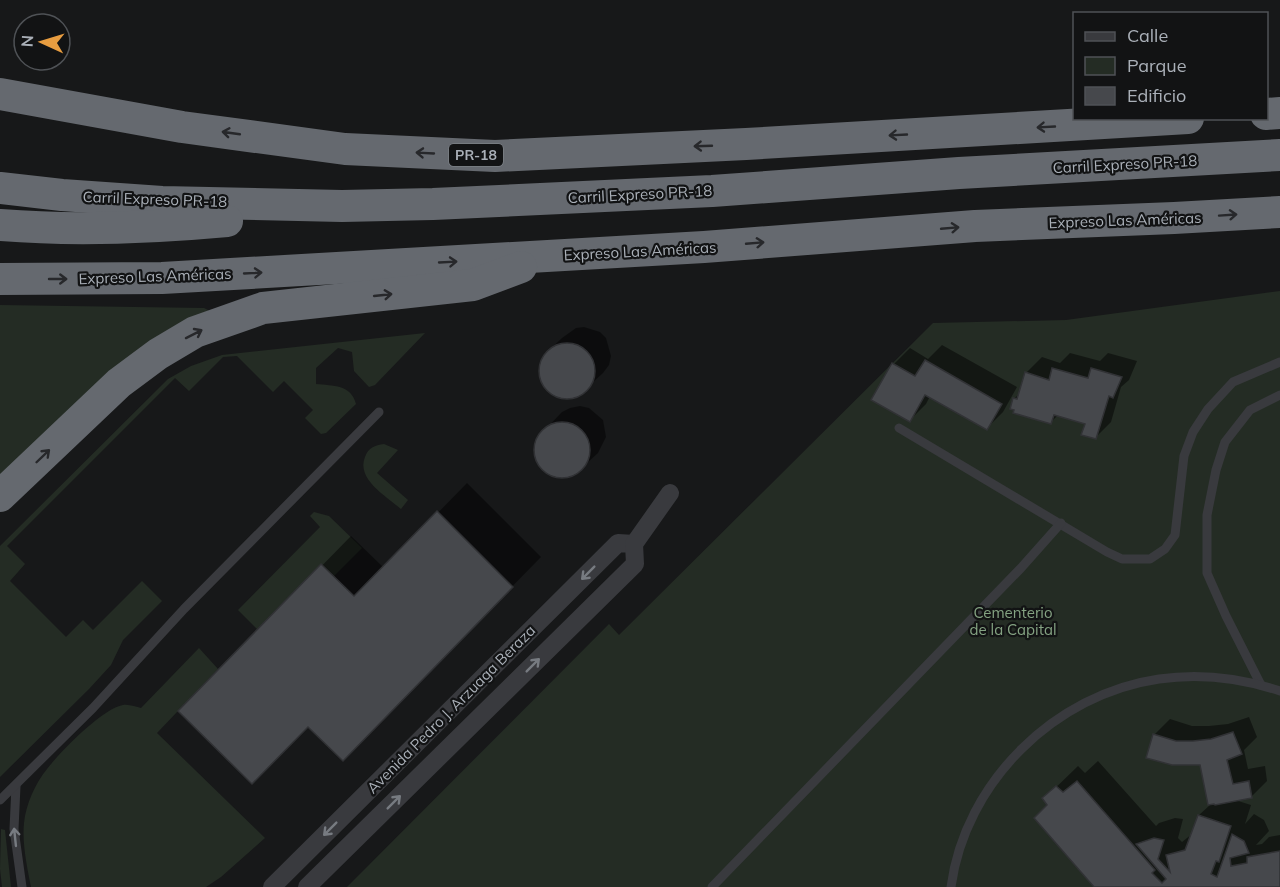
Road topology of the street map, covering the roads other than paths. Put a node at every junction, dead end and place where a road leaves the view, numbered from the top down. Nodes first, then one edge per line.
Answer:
1 (0, 94) edge
2 (1155, 120) edge
3 (1280, 155) edge
4 (0, 188) edge
5 (342, 206) junction
6 (1280, 212) edge
7 (0, 225) edge
8 (550, 256) junction
9 (0, 279) edge
10 (1280, 362) edge
11 (1280, 395) edge
12 (379, 412) dead end
13 (899, 428) dead end
14 (670, 493) dead end
15 (0, 496) edge
16 (1061, 523) junction
17 (634, 544) junction
18 (1261, 685) junction
19 (1280, 691) edge
20 (16, 786) junction
21 (0, 800) edge
22 (366, 811) junction
23 (318, 859) junction
24 (22, 887) edge
25 (272, 887) edge
26 (307, 887) edge
27 (712, 887) edge
28 (951, 887) edge

2 -> 1 highway, PR-18
3 - 5 highway, Carril Expreso PR-18
4 - 5 highway, Carril Expreso PR-18
5 - 7 highway
8 -> 6 highway, Expreso Las Américas
9 -> 8 highway, Expreso Las Américas
15 -> 8 highway
10 - 16 lane
11 - 18 lane
12 - 20 lane
13 - 16 lane
14 - 17 street, Avenida Pedro J. Arzuaga Beraza
16 - 27 lane
17 -> 22 street, Avenida Pedro J. Arzuaga Beraza
22 -> 17 street, Avenida Pedro J. Arzuaga Beraza
18 - 19 lane
18 - 28 lane
20 - 21 lane
24 -> 20 lane
22 - 23 street, Avenida Pedro J. Arzuaga Beraza
22 -> 23 street, Avenida Pedro J. Arzuaga Beraza
23 - 25 street, Avenida Pedro J. Arzuaga Beraza
23 - 26 street, Avenida Pedro J. Arzuaga Beraza

